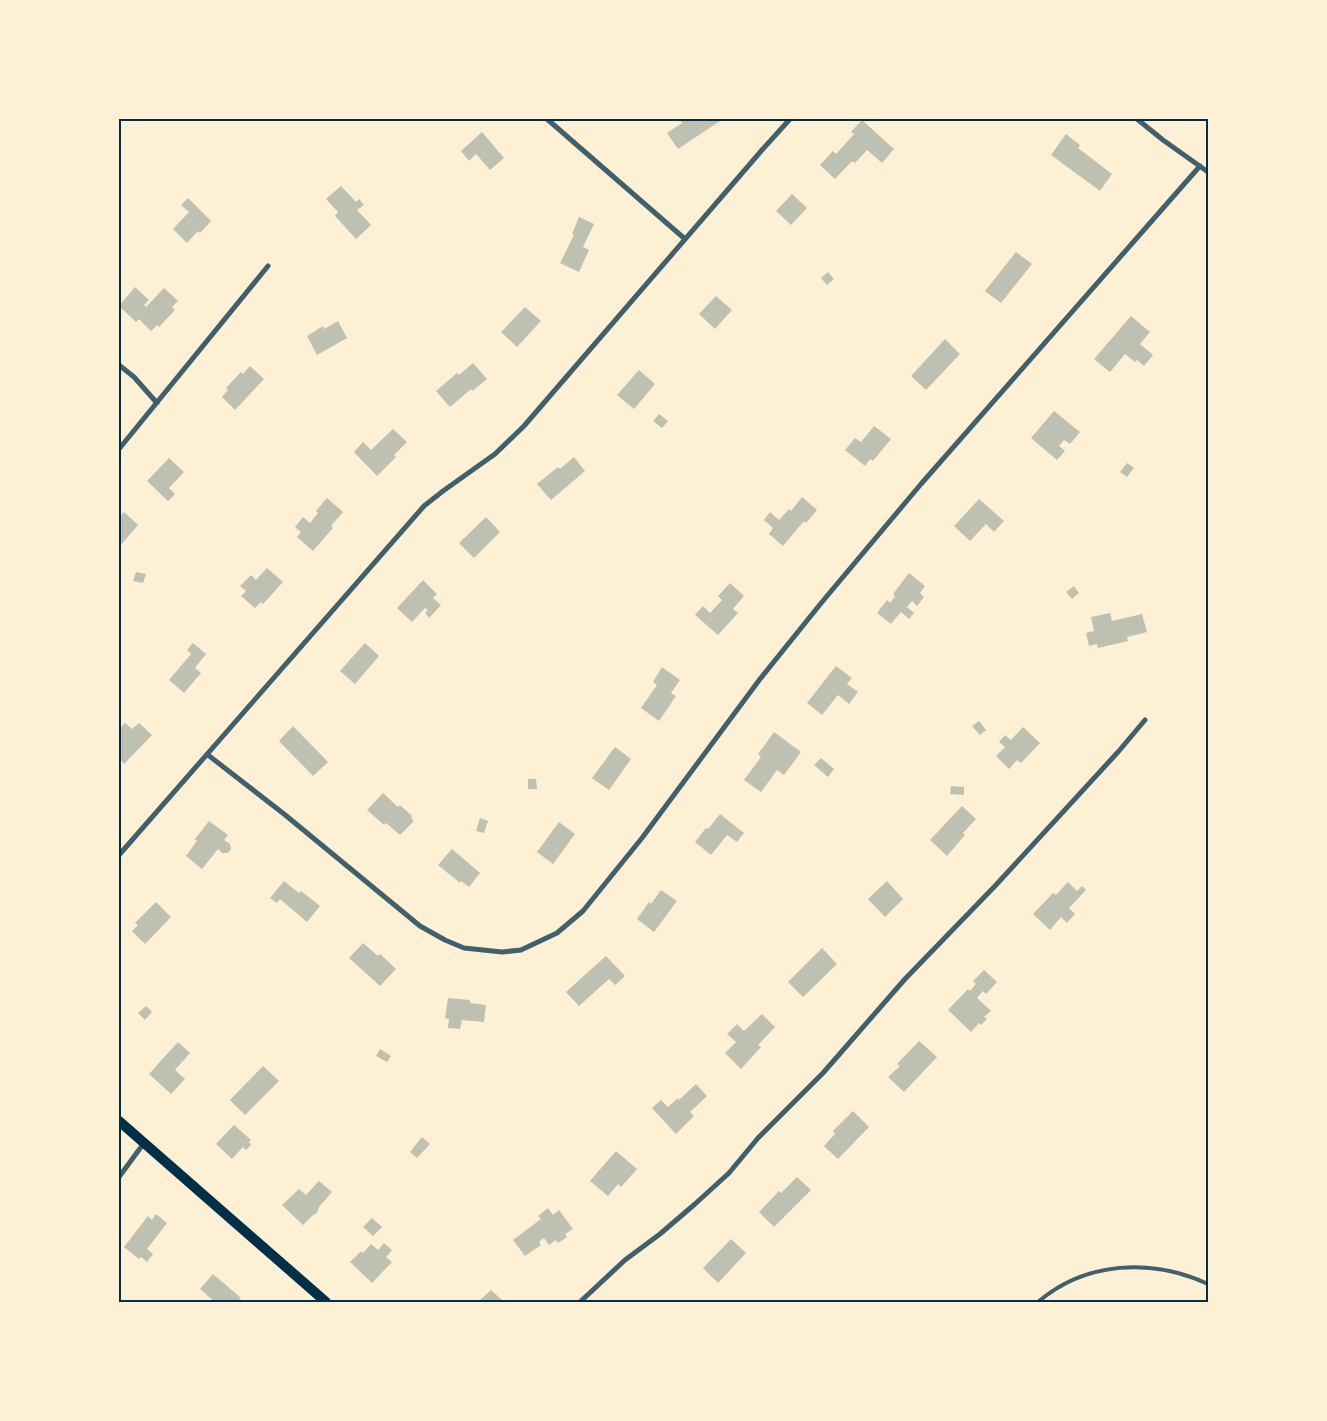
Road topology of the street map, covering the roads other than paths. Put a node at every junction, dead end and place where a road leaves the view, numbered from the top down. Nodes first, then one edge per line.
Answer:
1 (547, 119) edge
2 (790, 119) edge
3 (1137, 119) edge
4 (1200, 166) junction
5 (1208, 172) edge
6 (685, 239) junction
7 (268, 266) dead end
8 (119, 365) edge
9 (157, 404) junction
10 (119, 449) edge
11 (1145, 720) dead end
12 (208, 755) junction
13 (119, 855) edge
14 (119, 1121) edge
15 (144, 1143) junction
16 (119, 1177) edge
17 (1208, 1284) edge
18 (326, 1302) edge
19 (580, 1302) edge
20 (1038, 1302) edge

1 - 6 street
2 - 6 street
3 - 4 street
4 - 5 street
4 - 12 street
6 - 12 street
7 - 9 street
8 - 9 street
9 - 10 street
11 - 19 street
12 - 13 street
14 - 15 main road
15 - 16 street
15 - 18 main road
17 - 20 lane

